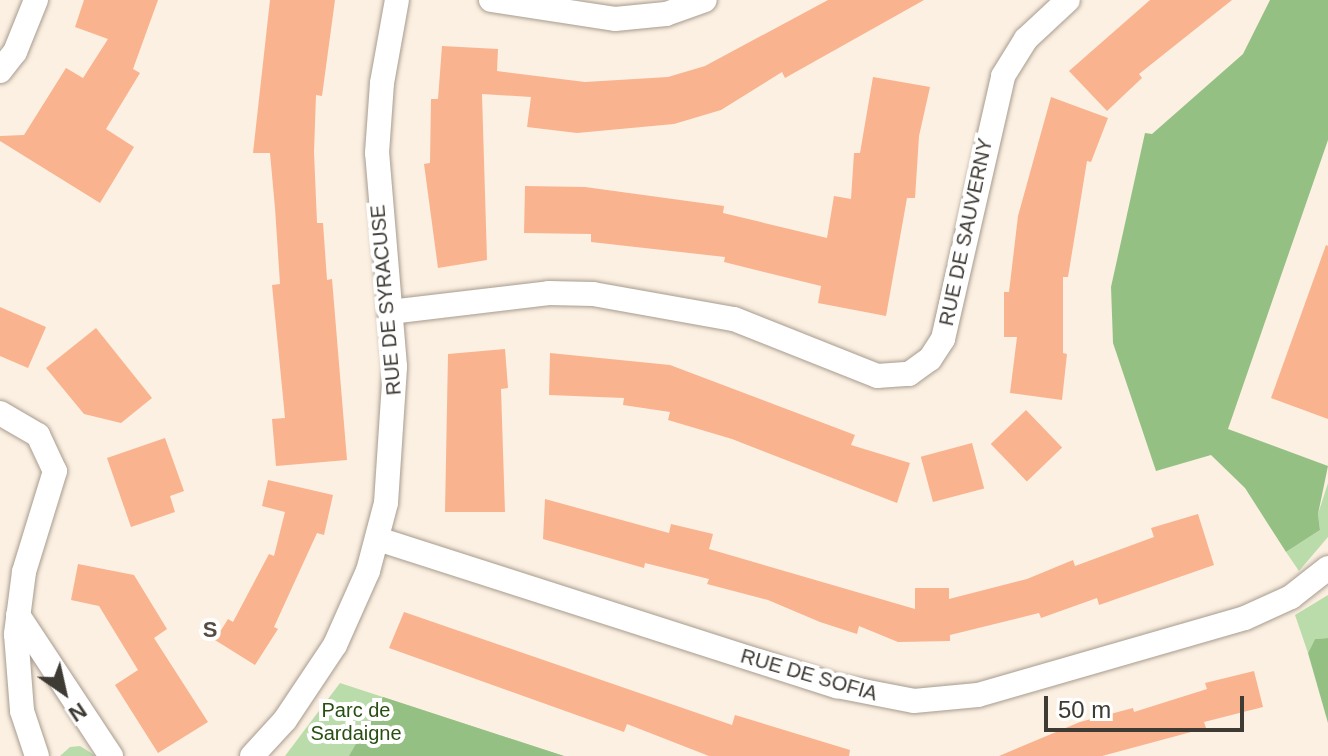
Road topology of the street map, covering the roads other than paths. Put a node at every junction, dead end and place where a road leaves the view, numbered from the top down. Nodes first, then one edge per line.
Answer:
1 (36, 0) edge
2 (397, 0) edge
3 (491, 0) edge
4 (705, 0) edge
5 (1068, 0) edge
6 (0, 71) edge
7 (390, 312) junction
8 (0, 413) edge
9 (378, 539) junction
10 (1328, 568) edge
11 (18, 615) junction
12 (37, 756) edge
13 (111, 756) edge
14 (252, 756) edge

1 - 6 street
2 - 7 street, RUE DE SYRACUSE
3 - 4 street
5 - 7 street, RUE DE SAUVERNY
7 - 9 street, RUE DE SYRACUSE
8 - 11 street
9 - 10 street, RUE DE SOFIA
9 - 14 street, RUE DE SYRACUSE
11 - 12 street
11 - 13 street

